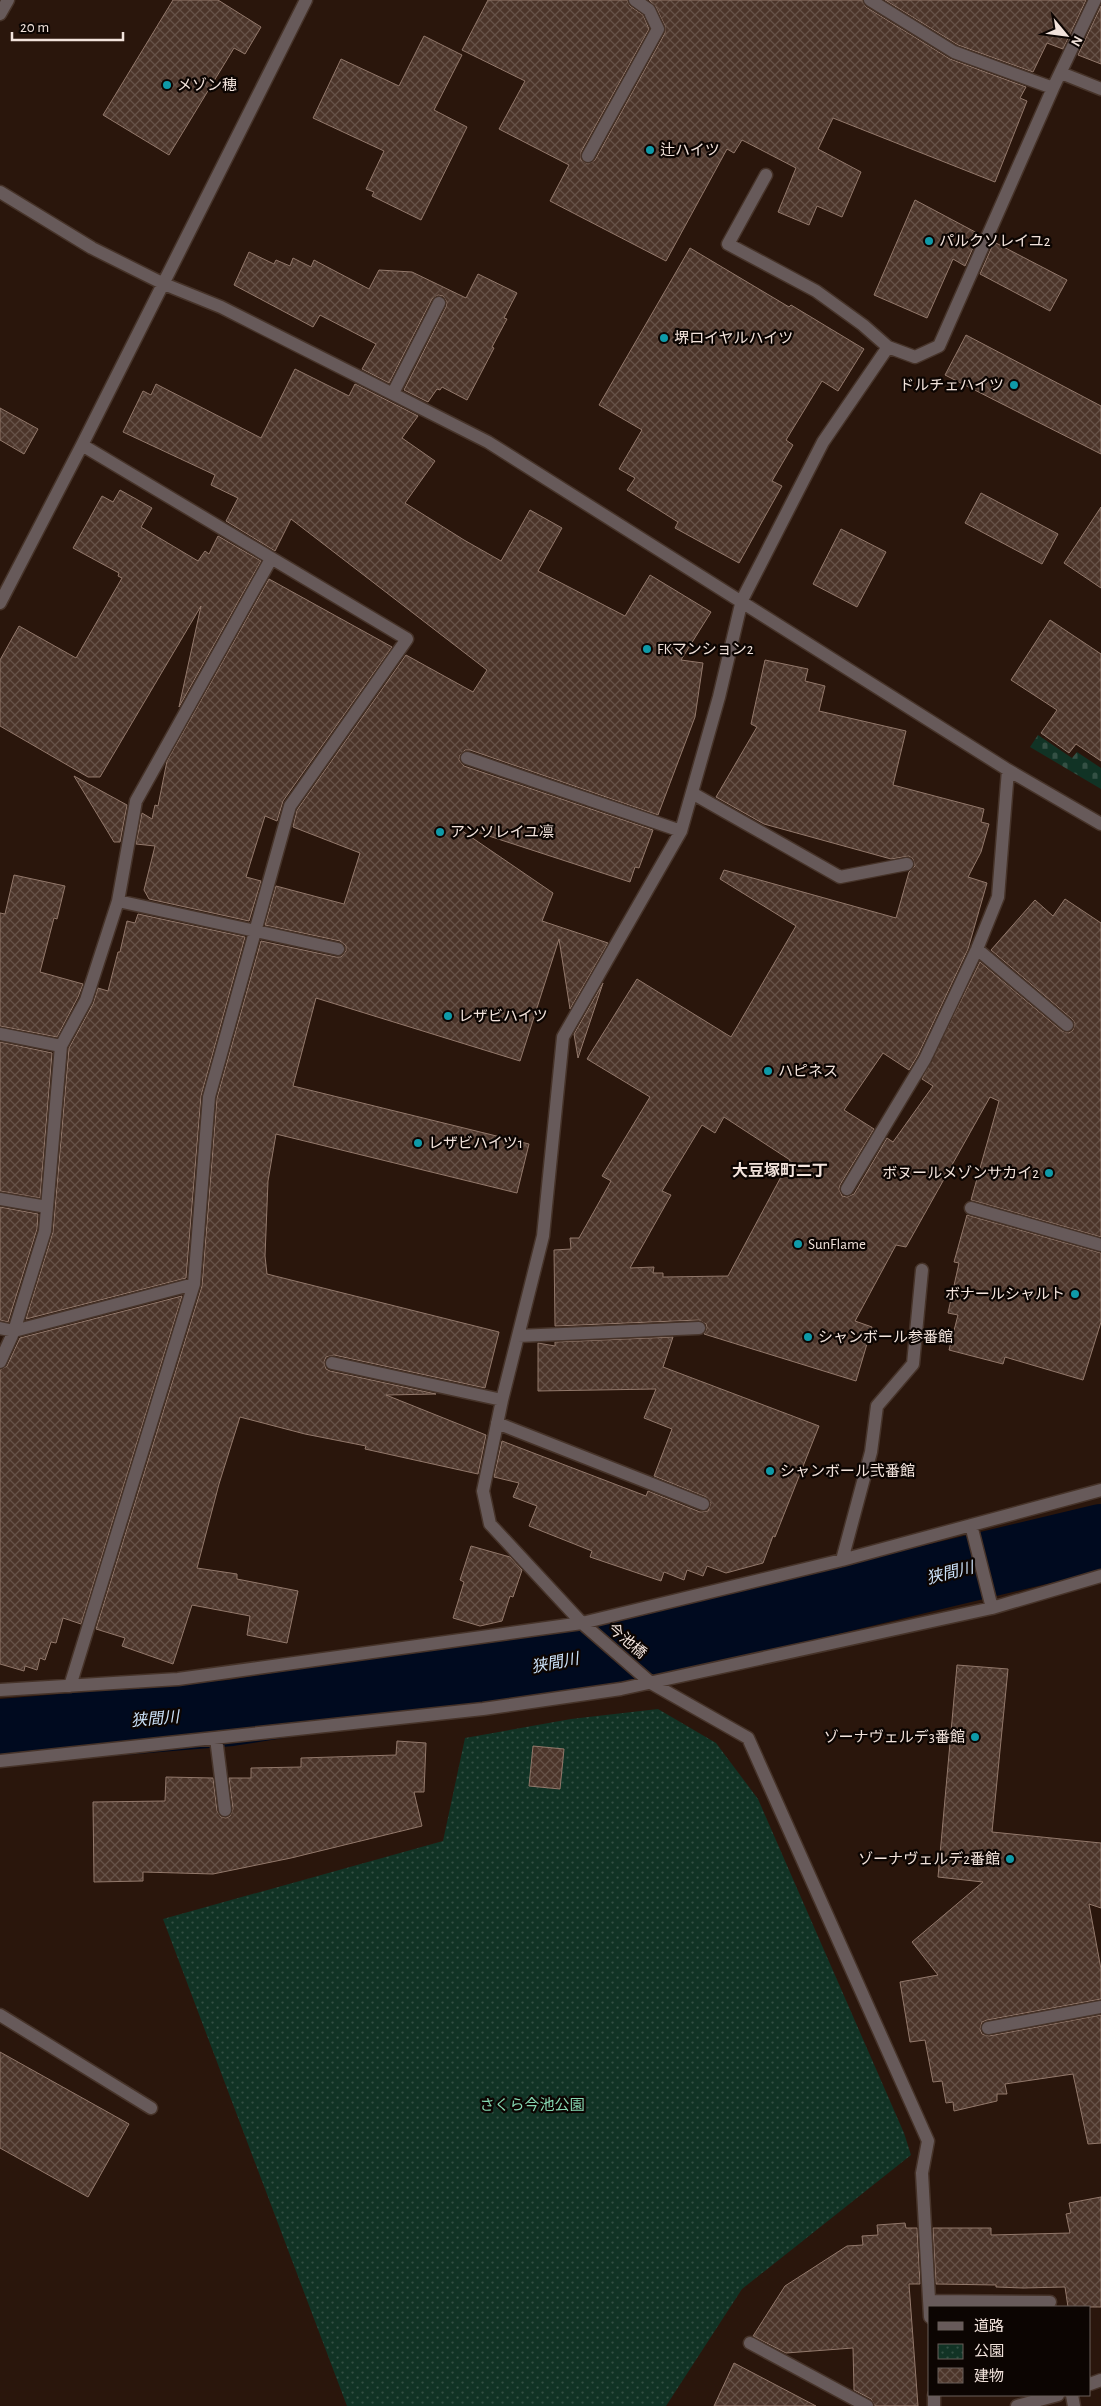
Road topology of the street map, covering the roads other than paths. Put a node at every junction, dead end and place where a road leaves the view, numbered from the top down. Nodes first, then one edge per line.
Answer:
1 (8, 0) edge
2 (306, 0) edge
3 (635, 0) edge
4 (870, 0) edge
5 (1096, 0) edge
6 (0, 14) edge
7 (1061, 73) junction
8 (1053, 88) junction
9 (1101, 89) edge
10 (588, 156) dead end
11 (766, 175) dead end
12 (0, 192) edge
13 (164, 284) junction
14 (439, 303) dead end
15 (888, 346) junction
16 (393, 394) junction
17 (82, 445) junction
18 (271, 559) junction
19 (742, 600) junction
20 (0, 603) edge
21 (467, 758) dead end
22 (1008, 770) junction
23 (692, 793) junction
24 (1101, 824) edge
25 (681, 831) junction
26 (907, 864) dead end
27 (118, 901) junction
28 (255, 931) junction
29 (338, 949) dead end
30 (976, 949) junction
31 (1067, 1026) dead end
32 (0, 1034) edge
33 (61, 1046) junction
34 (847, 1188) dead end
35 (0, 1199) edge
36 (47, 1207) junction
37 (971, 1208) dead end
38 (1101, 1245) edge
39 (922, 1270) dead end
40 (194, 1284) junction
41 (0, 1328) edge
42 (699, 1328) dead end
43 (14, 1331) junction
44 (518, 1336) junction
45 (0, 1362) edge
46 (332, 1363) dead end
47 (502, 1400) junction
48 (497, 1423) junction
49 (1101, 1490) edge
50 (704, 1504) dead end
51 (971, 1525) junction
52 (842, 1560) junction
53 (1101, 1576) edge
54 (992, 1608) junction
55 (582, 1623) junction
56 (651, 1683) junction
57 (70, 1686) junction
58 (0, 1690) edge
59 (216, 1738) junction
60 (0, 1761) edge
61 (225, 1810) dead end
62 (1101, 2007) edge
63 (0, 2015) edge
64 (988, 2028) dead end
65 (151, 2108) dead end
66 (929, 2301) junction
67 (1050, 2302) dead end
68 (929, 2306) edge
69 (750, 2343) dead end
70 (1054, 2396) edge
71 (867, 2406) edge
72 (1017, 2406) edge

1 - 6 street
2 - 13 street
3 - 10 street
4 - 8 street
5 - 7 street
7 - 8 street
7 - 9 street
8 - 15 street
11 - 15 street
12 - 13 street
13 - 16 street
13 - 17 street
14 - 16 street
15 - 19 street, 今池橋
16 - 19 street
17 - 18 street
17 - 20 street
18 - 27 street
18 - 28 street
19 - 22 street
19 - 23 street, 今池橋
21 - 25 street
22 - 24 street
22 - 30 street
23 - 25 street, 今池橋
23 - 26 street
25 - 44 street, 今池橋
27 - 28 street
27 - 33 street
28 - 29 street
28 - 40 street
30 - 31 street
30 - 34 street
32 - 33 street
33 - 36 street
35 - 36 street
36 - 43 street
37 - 38 street
39 - 52 street
40 - 43 street
40 - 57 street
41 - 43 street
42 - 44 street
43 - 45 street
44 - 47 street, 今池橋
46 - 47 street
47 - 48 street, 今池橋
48 - 50 street
48 - 55 street, 今池橋
49 - 51 street
51 - 52 street
51 - 54 street
52 - 55 street
53 - 54 street
54 - 56 street
55 - 56 street, 今池橋
55 - 57 street
56 - 59 street
56 - 66 street, 今池橋
57 - 58 street
59 - 60 street
59 - 61 street
62 - 64 street
63 - 65 street
66 - 67 street
66 - 68 street, 今池橋
69 - 71 street
70 - 72 street

